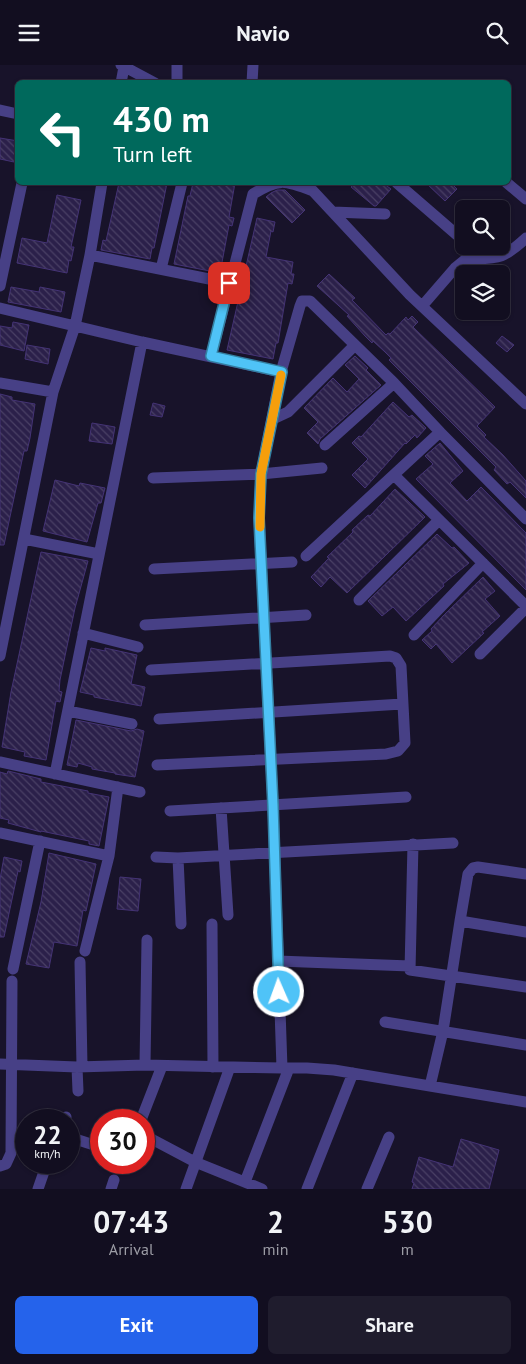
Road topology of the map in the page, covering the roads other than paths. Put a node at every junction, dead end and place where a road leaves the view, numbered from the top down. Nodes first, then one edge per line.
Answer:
1 (177, 65) edge
2 (253, 65) edge
3 (123, 66) edge
4 (121, 80) edge
5 (149, 80) edge
6 (177, 80) edge
7 (252, 80) edge
8 (0, 110) edge
9 (15, 113) edge
10 (22, 185) edge
11 (102, 185) edge
12 (182, 185) edge
13 (269, 185) edge
14 (296, 185) edge
15 (399, 185) edge
16 (509, 185) edge
17 (526, 199) edge
18 (334, 212) junction
19 (385, 214) dead end
20 (455, 233) edge
21 (526, 238) edge
22 (90, 255) junction
23 (480, 255) edge
24 (483, 258) junction
25 (161, 269) junction
26 (229, 283) junction
27 (0, 286) edge
28 (423, 305) junction
29 (0, 308) edge
30 (75, 326) junction
31 (142, 342) junction
32 (355, 345) junction
33 (211, 356) junction
34 (282, 372) junction
35 (0, 383) edge
36 (394, 383) junction
37 (53, 391) junction
38 (526, 404) edge
39 (273, 419) junction
40 (440, 432) junction
41 (325, 445) dead end
42 (322, 468) dead end
43 (261, 474) junction
44 (394, 475) junction
45 (153, 478) dead end
46 (526, 519) edge
47 (440, 520) junction
48 (24, 539) junction
49 (99, 554) junction
50 (306, 556) dead end
51 (292, 563) dead end
52 (483, 563) junction
53 (262, 564) junction
54 (154, 569) dead end
55 (359, 600) dead end
56 (526, 607) edge
57 (306, 615) dead end
58 (264, 616) junction
59 (4, 619) edge
60 (145, 625) dead end
61 (84, 633) junction
62 (414, 635) dead end
63 (138, 647) dead end
64 (480, 654) dead end
65 (0, 656) edge
66 (266, 664) junction
67 (152, 670) dead end
68 (402, 704) junction
69 (68, 711) junction
70 (268, 713) junction
71 (159, 719) dead end
72 (132, 724) dead end
73 (270, 760) junction
74 (0, 763) edge
75 (156, 765) dead end
76 (55, 774) junction
77 (118, 787) junction
78 (140, 792) dead end
79 (406, 797) dead end
80 (273, 805) junction
81 (221, 808) junction
82 (170, 811) dead end
83 (0, 833) edge
84 (40, 841) junction
85 (453, 843) dead end
86 (413, 844) junction
87 (274, 852) junction
88 (224, 855) junction
89 (109, 856) junction
90 (156, 857) dead end
91 (178, 858) junction
92 (526, 874) edge
93 (228, 915) dead end
94 (460, 921) junction
95 (182, 924) dead end
96 (212, 924) dead end
97 (526, 932) edge
98 (147, 940) dead end
99 (85, 951) dead end
100 (278, 961) junction
101 (80, 962) dead end
102 (410, 966) junction
103 (13, 969) dead end
104 (452, 976) junction
105 (12, 981) dead end
106 (526, 987) edge
107 (386, 1022) dead end
108 (443, 1031) junction
109 (526, 1045) edge
110 (5, 1064) edge
111 (144, 1065) junction
112 (80, 1066) junction
113 (162, 1066) junction
114 (213, 1067) junction
115 (230, 1067) junction
116 (285, 1068) junction
117 (353, 1073) junction
118 (430, 1086) junction
119 (78, 1091) dead end
120 (526, 1102) edge
121 (145, 1109) edge
122 (389, 1137) dead end
123 (155, 1141) edge
124 (195, 1162) junction
125 (0, 1167) edge
126 (43, 1174) edge
127 (245, 1182) junction
128 (38, 1189) edge
129 (186, 1189) edge
130 (262, 1189) edge
131 (307, 1189) edge
132 (367, 1189) edge

1 - 6 street
2 - 7 street
3 - 4 street
3 - 5 street
8 - 9 street
10 - 27 street
11 - 22 street
12 - 25 street
13 - 26 street
14 - 18 street
15 - 20 street
16 - 17 street
18 - 19 street
18 - 28 street
21 - 24 street
22 - 25 street
22 - 30 street
23 - 24 street
24 - 28 street
25 - 26 street
26 - 33 street
28 - 38 street
29 - 30 street
30 - 31 street
30 - 37 street
31 - 33 street
31 - 49 street
32 - 34 street
32 - 36 street
32 - 39 street
33 - 34 street
34 - 39 street
35 - 37 street
36 - 40 street
36 - 41 street
37 - 48 street
39 - 43 street
40 - 44 street
40 - 46 street
42 - 43 street
43 - 45 street
43 - 53 street
44 - 47 street
44 - 50 street
47 - 52 street
47 - 55 street
48 - 49 street
48 - 59 street
49 - 61 street
51 - 53 street
52 - 56 street
52 - 62 street
53 - 54 street
53 - 58 street
56 - 64 street
57 - 58 street
58 - 60 street
58 - 66 street
59 - 65 street
61 - 63 street
61 - 69 street
66 - 67 street
66 - 68 street
66 - 70 street
68 - 70 street
68 - 73 street
69 - 72 street
69 - 76 street
70 - 71 street
70 - 73 street
73 - 75 street
73 - 80 street
74 - 76 street
76 - 77 street
77 - 78 street
77 - 89 street
79 - 80 street
80 - 81 street
80 - 87 street
81 - 82 street
81 - 88 street
83 - 84 street
84 - 89 street
84 - 103 street
85 - 86 street
86 - 87 street
86 - 102 street
87 - 88 street
87 - 100 street
88 - 91 street
88 - 93 street
89 - 99 street
90 - 91 street
91 - 95 street
92 - 94 street
94 - 97 street
94 - 104 street
96 - 114 street
98 - 111 street
100 - 102 street
100 - 116 street
101 - 112 street
102 - 104 street
104 - 106 street
104 - 108 street
105 - 110 street
107 - 108 street
108 - 109 street
108 - 118 street
110 - 112 street
110 - 125 street
111 - 112 street
111 - 113 street
112 - 119 street
113 - 114 street
113 - 121 street
114 - 115 street
115 - 116 street
115 - 124 street
116 - 117 street
116 - 127 street
117 - 118 street
117 - 131 street
118 - 120 street
122 - 132 street
123 - 124 street
124 - 127 street
124 - 129 street
126 - 128 street
127 - 130 street

